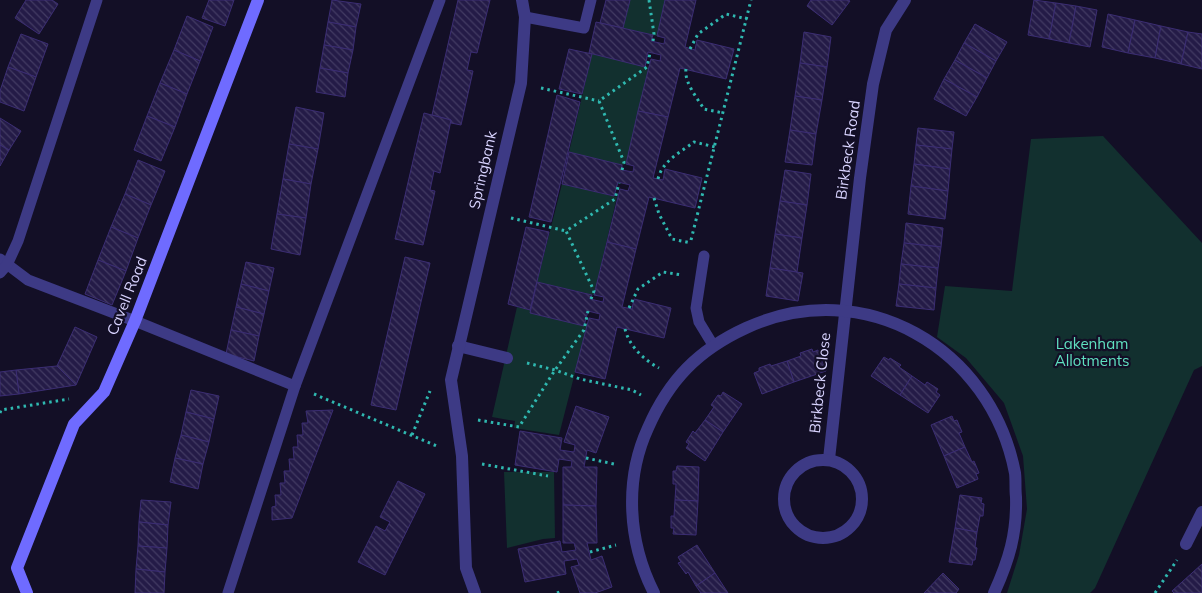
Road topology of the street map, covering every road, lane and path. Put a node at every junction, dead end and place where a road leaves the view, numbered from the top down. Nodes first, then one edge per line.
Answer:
1 (97, 0) edge
2 (258, 0) edge
3 (440, 0) edge
4 (522, 0) edge
5 (591, 0) edge
6 (649, 0) edge
7 (751, 0) edge
8 (905, 0) edge
9 (525, 17) junction
10 (747, 19) junction
11 (653, 41) dead end
12 (690, 49) dead end
13 (650, 53) dead end
14 (686, 69) dead end
15 (561, 92) dead end
16 (599, 101) junction
17 (723, 113) junction
18 (715, 147) junction
19 (622, 170) dead end
20 (658, 179) dead end
21 (619, 183) dead end
22 (654, 198) dead end
23 (531, 222) dead end
24 (566, 231) junction
25 (690, 243) junction
26 (689, 248) dead end
27 (704, 256) dead end
28 (2, 266) edge
29 (684, 268) dead end
30 (591, 299) dead end
31 (629, 308) dead end
32 (588, 311) dead end
33 (844, 311) junction
34 (135, 321) junction
35 (625, 329) dead end
36 (713, 345) junction
37 (458, 346) junction
38 (507, 358) dead end
39 (530, 364) dead end
40 (651, 364) dead end
41 (556, 370) junction
42 (432, 385) dead end
43 (294, 386) junction
44 (632, 390) dead end
45 (94, 403) junction
46 (0, 413) edge
47 (481, 420) dead end
48 (412, 435) junction
49 (422, 439) dead end
50 (586, 458) dead end
51 (829, 459) junction
52 (614, 464) dead end
53 (485, 465) dead end
54 (548, 476) dead end
55 (1202, 512) edge
56 (1186, 544) joint
57 (617, 545) dead end
58 (590, 552) dead end
59 (562, 591) dead end
60 (27, 593) edge
61 (228, 593) edge
62 (475, 593) edge
63 (557, 593) edge
64 (654, 593) edge
65 (994, 593) edge
66 (1155, 593) edge

1 - 28 lane
2 - 34 street, Cavell Road
3 - 43 lane
4 - 9 street, Springbank
5 - 9 lane
6 - 11 path
7 - 10 path
8 - 33 street, Birkbeck Road
9 - 37 street, Springbank
10 - 12 path
10 - 17 path
13 - 16 path
14 - 17 path
15 - 16 path
16 - 19 path
17 - 18 path
18 - 20 path
18 - 25 path
21 - 24 path
22 - 25 path
23 - 24 path
24 - 30 path
25 - 26 path
27 - 36 lane
28 - 34 lane
29 - 31 path
32 - 41 path
33 - 36 street
33 - 51 street, Birkbeck Close
33 - 65 street
34 - 43 lane
34 - 45 street, Cavell Road
35 - 40 path
36 - 64 street
37 - 38 street
37 - 62 street, Springbank
39 - 41 path
41 - 44 path
41 - 47 path
42 - 48 path
43 - 48 path
43 - 61 lane
45 - 46 path
45 - 60 street, Cavell Road
48 - 49 path
50 - 52 path
51 - 51 street
53 - 54 path
55 - 56 street
56 - 66 path
57 - 58 path
59 - 63 path

